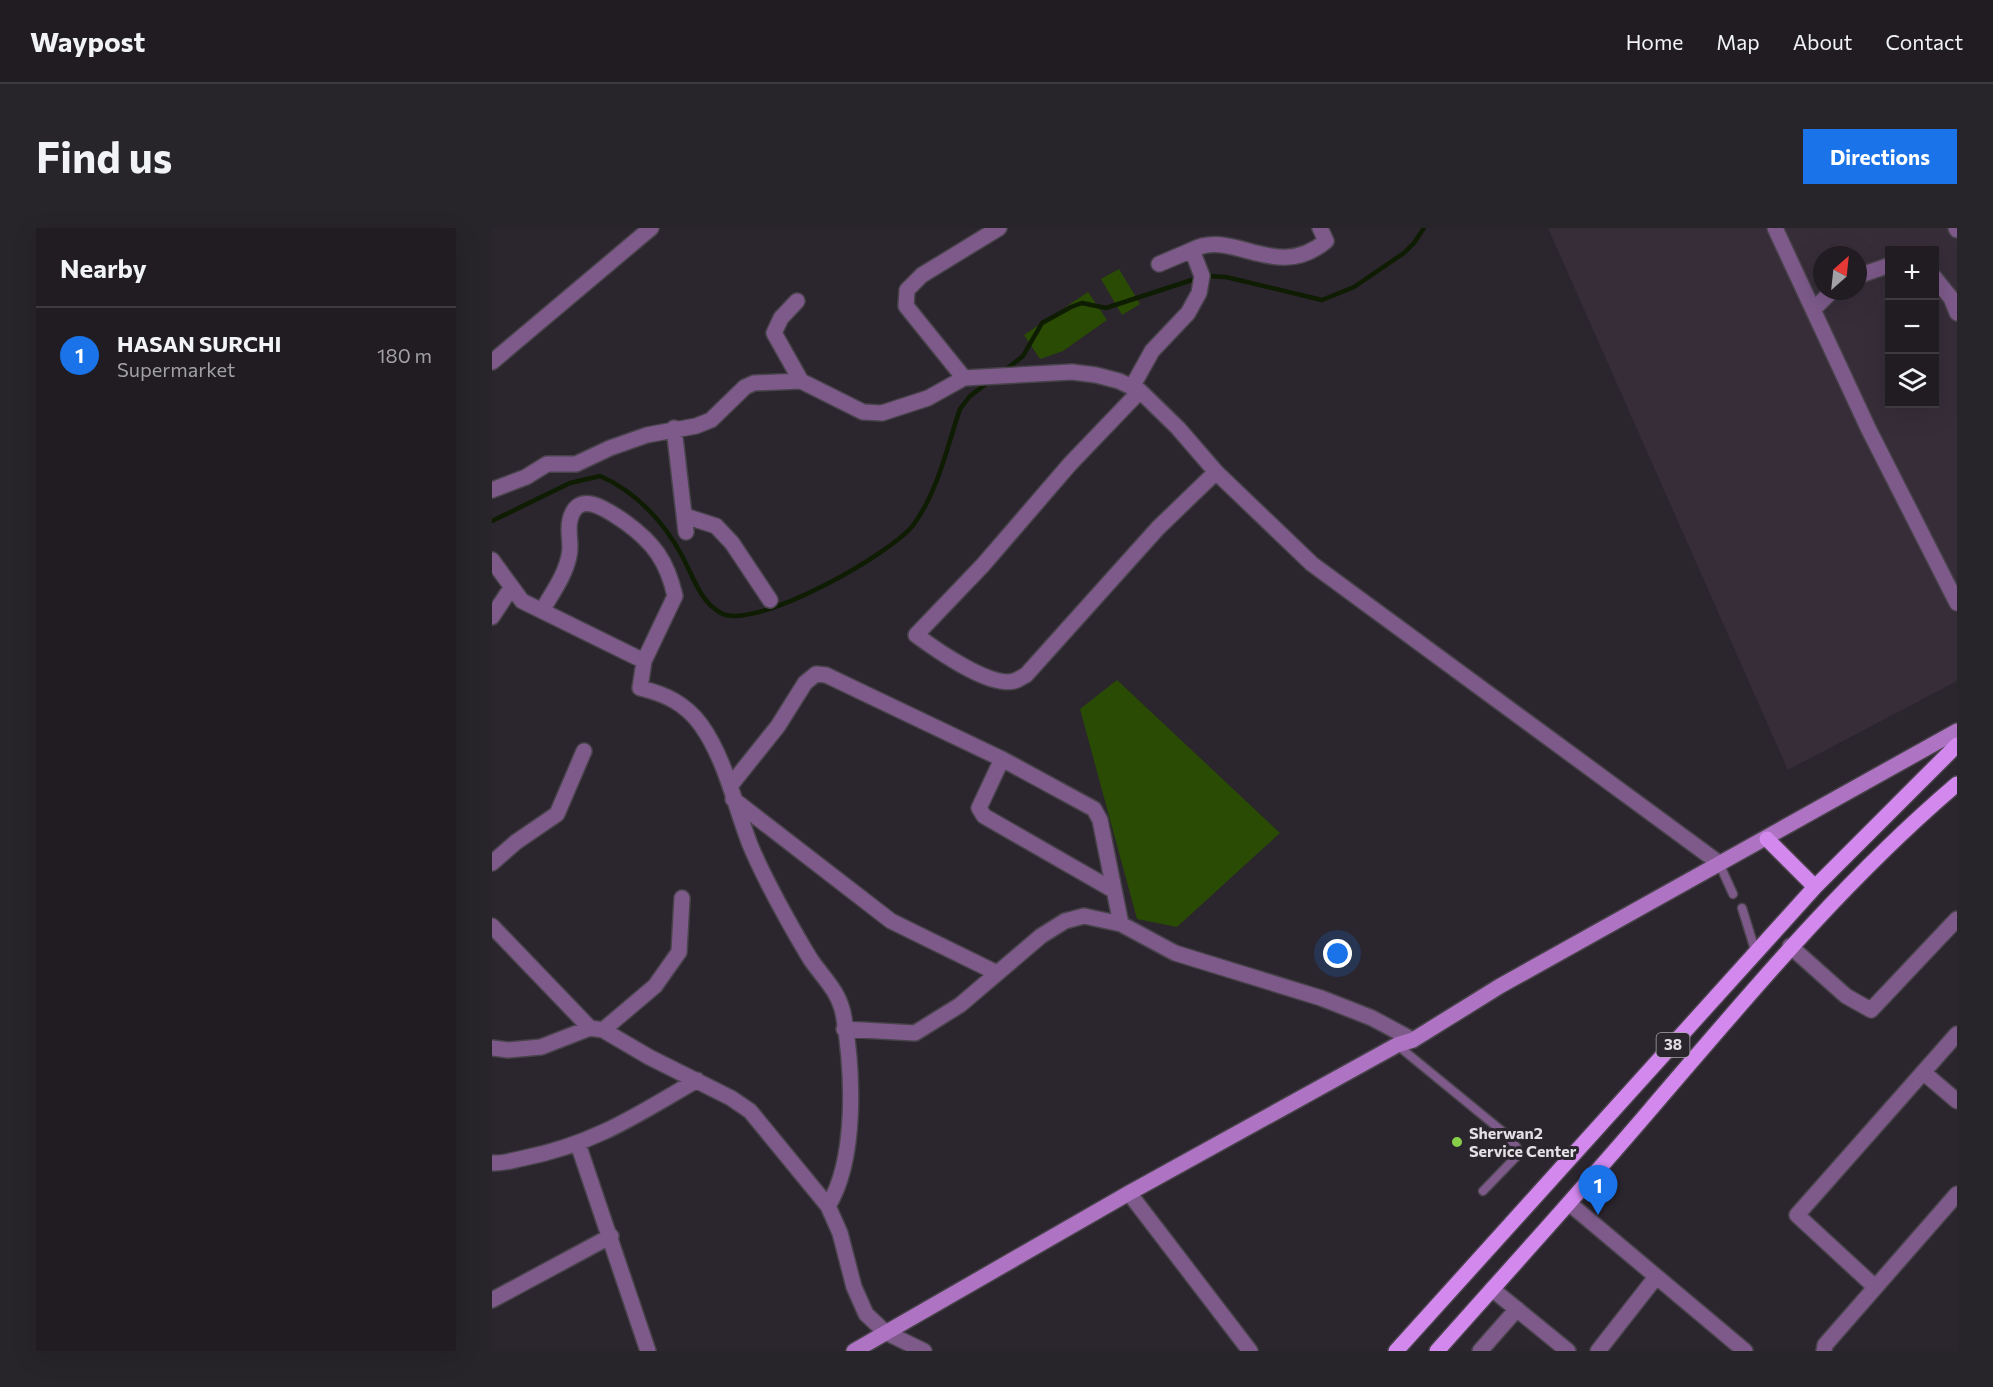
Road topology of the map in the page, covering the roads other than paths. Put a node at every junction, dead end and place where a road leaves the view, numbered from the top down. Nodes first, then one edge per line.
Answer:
1 (651, 228) edge
2 (1320, 228) edge
3 (1774, 228) edge
4 (994, 229) edge
5 (1192, 250) junction
6 (1159, 264) dead end
7 (1885, 267) edge
8 (1867, 273) edge
9 (1939, 282) edge
10 (1823, 300) edge
11 (797, 301) dead end
12 (1813, 310) junction
13 (1957, 313) edge
14 (492, 362) edge
15 (964, 378) junction
16 (801, 381) junction
17 (1136, 389) junction
18 (657, 416) dead end
19 (674, 428) junction
20 (647, 435) junction
21 (1216, 472) junction
22 (492, 490) edge
23 (685, 516) junction
24 (686, 532) dead end
25 (492, 560) edge
26 (511, 588) junction
27 (770, 600) dead end
28 (1957, 603) edge
29 (543, 609) junction
30 (492, 617) edge
31 (644, 661) junction
32 (1957, 731) edge
33 (1957, 745) edge
34 (584, 751) dead end
35 (1002, 759) junction
36 (1957, 784) edge
37 (732, 793) junction
38 (1957, 793) edge
39 (1936, 802) junction
40 (1767, 839) junction
41 (492, 863) edge
42 (1719, 863) junction
43 (1815, 887) junction
44 (1113, 891) junction
45 (1733, 894) dead end
46 (682, 898) dead end
47 (1742, 908) dead end
48 (1957, 919) edge
49 (1121, 924) junction
50 (492, 926) edge
51 (1790, 946) junction
52 (1756, 953) junction
53 (997, 973) junction
54 (596, 1029) junction
55 (844, 1029) junction
56 (1957, 1034) edge
57 (1413, 1040) junction
58 (1397, 1045) junction
59 (492, 1048) edge
60 (1923, 1072) junction
61 (698, 1080) junction
62 (1957, 1101) edge
63 (578, 1144) junction
64 (510, 1160) junction
65 (492, 1163) edge
66 (492, 1174) edge
67 (1483, 1191) dead end
68 (1129, 1193) junction
69 (1957, 1194) edge
70 (1570, 1204) junction
71 (828, 1206) junction
72 (610, 1236) junction
73 (1656, 1277) junction
74 (1875, 1287) junction
75 (1492, 1289) junction
76 (492, 1300) edge
77 (1517, 1309) junction
78 (885, 1332) junction
79 (648, 1351) edge
80 (854, 1351) edge
81 (924, 1351) edge
82 (1250, 1351) edge
83 (1396, 1351) edge
84 (1437, 1351) edge
85 (1480, 1351) edge
86 (1568, 1351) edge
87 (1598, 1351) edge
88 (1745, 1351) edge
89 (1824, 1351) edge

1 - 14 street
2 - 5 street
3 - 12 street
4 - 15 street
5 - 6 street
5 - 17 street
7 - 8 street
9 - 13 street
10 - 12 street
11 - 16 street
12 - 28 street
15 - 16 street
15 - 17 street
16 - 19 street
17 - 21 street
17 - 21 street
18 - 20 street
19 - 20 street
19 - 23 street
20 - 22 street
21 - 42 street
23 - 24 street
23 - 27 street
25 - 26 street
26 - 29 street
26 - 30 street
29 - 31 street
29 - 31 street
31 - 37 street
32 - 40 street
33 - 43 main road, 38
34 - 41 street
35 - 37 street
35 - 44 street
35 - 44 street
36 - 39 main road, 38
37 - 53 street
37 - 55 street
38 - 39 street
39 - 51 main road, 38
40 - 42 street
40 - 43 main road
42 - 45 lane
42 - 57 street
43 - 52 main road, 38
44 - 49 street
46 - 54 street
47 - 52 lane
48 - 51 street
49 - 53 street
49 - 57 street
50 - 54 street
51 - 70 main road, 38
52 - 83 main road, 38
53 - 55 street
54 - 59 street
54 - 61 street
55 - 71 street
56 - 60 street
57 - 58 street
58 - 67 lane
58 - 68 street
60 - 62 street
60 - 74 street
61 - 63 street
61 - 71 street
63 - 64 street
63 - 72 street
64 - 65 street
64 - 66 street
68 - 78 street
68 - 82 street
69 - 74 street
70 - 73 street
70 - 75 main road, 38
71 - 78 street
72 - 76 street
72 - 79 street
73 - 87 street
73 - 88 street
74 - 89 street
75 - 77 street
75 - 84 main road, 38
77 - 85 street
77 - 86 street
78 - 80 street
78 - 81 street

